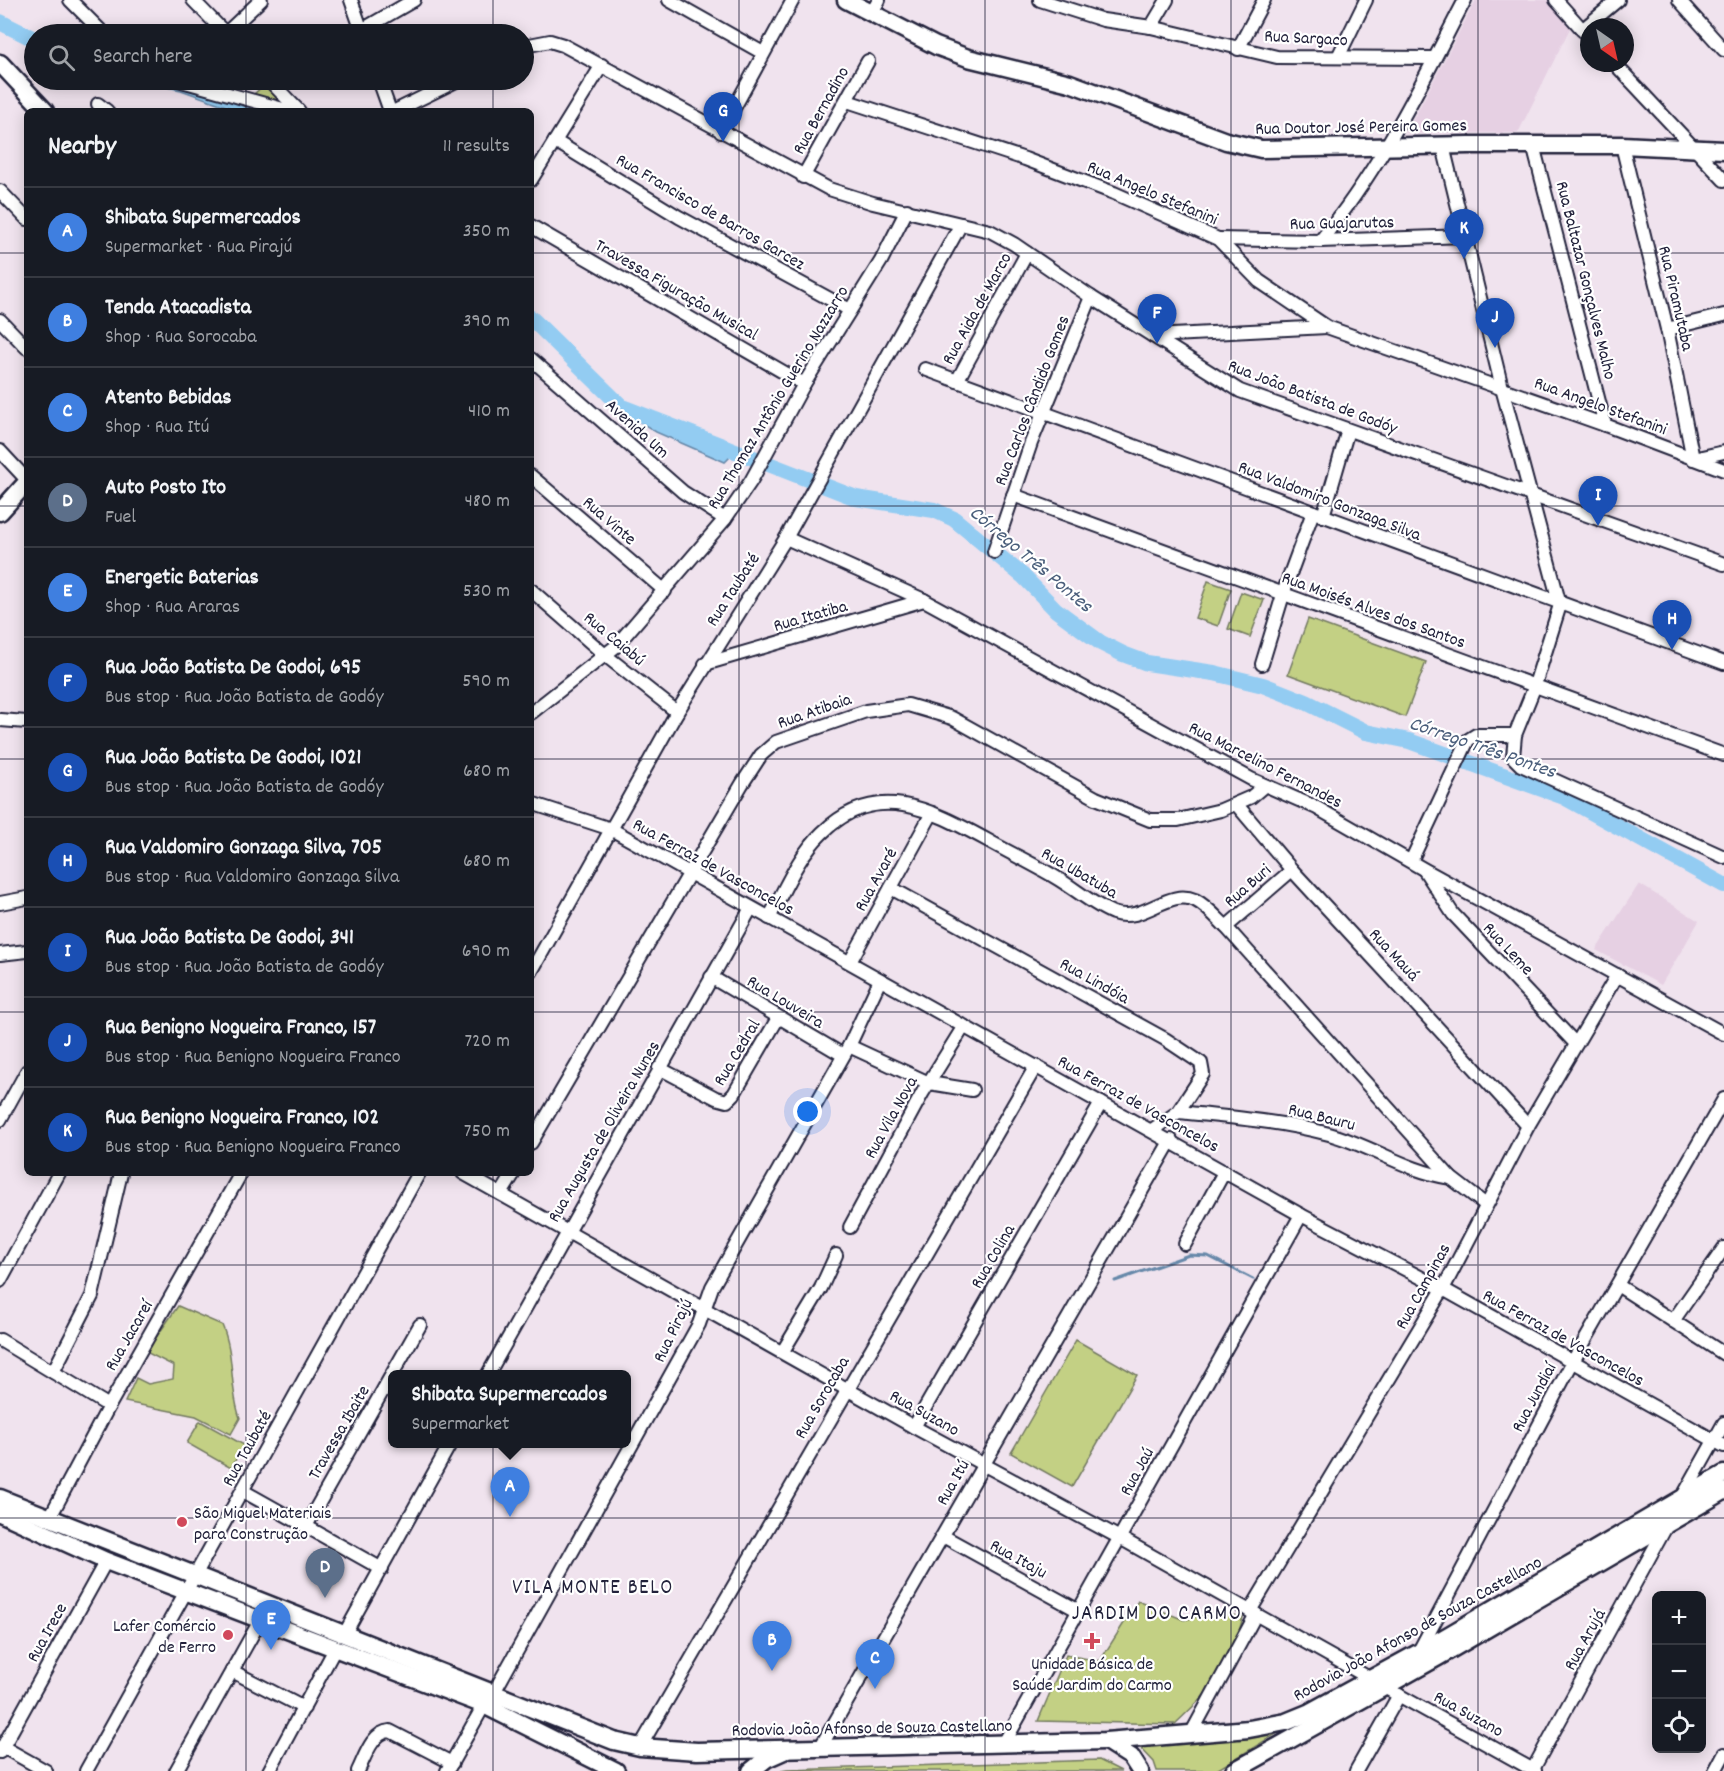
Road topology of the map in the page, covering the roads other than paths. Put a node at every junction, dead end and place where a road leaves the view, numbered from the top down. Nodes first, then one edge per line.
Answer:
1 (70, 0) edge
2 (193, 0) edge
3 (261, 0) edge
4 (351, 0) edge
5 (414, 0) edge
6 (669, 0) edge
7 (792, 0) edge
8 (846, 0) edge
9 (1040, 0) edge
10 (1167, 0) edge
11 (1264, 0) edge
12 (1366, 0) edge
13 (1465, 0) edge
14 (1556, 0) edge
15 (1618, 0) edge
16 (1679, 0) edge
17 (83, 5) edge
18 (875, 7) edge
19 (1601, 18) edge
20 (97, 24) edge
21 (216, 24) edge
22 (236, 24) edge
23 (359, 24) edge
24 (375, 24) edge
25 (1580, 26) edge
26 (1151, 27) junction
27 (534, 44) edge
28 (1238, 49) junction
29 (1724, 50) edge
30 (763, 53) junction
31 (1338, 57) junction
32 (1434, 58) junction
33 (868, 61) dead end
34 (0, 63) edge
35 (602, 65) junction
36 (1623, 72) edge
37 (24, 89) edge
38 (25, 90) edge
39 (214, 90) edge
40 (279, 90) edge
41 (383, 90) edge
42 (438, 90) edge
43 (847, 101) junction
44 (42, 108) edge
45 (279, 108) edge
46 (296, 108) edge
47 (389, 108) edge
48 (402, 108) edge
49 (721, 132) junction
50 (555, 141) junction
51 (1533, 145) junction
52 (1443, 146) junction
53 (1622, 146) junction
54 (1385, 148) junction
55 (1696, 149) junction
56 (1724, 150) edge
57 (534, 175) edge
58 (803, 177) junction
59 (1724, 180) edge
60 (0, 191) edge
61 (907, 210) junction
62 (24, 216) edge
63 (961, 224) junction
64 (534, 228) edge
65 (1466, 236) junction
66 (1218, 239) junction
67 (1320, 241) junction
68 (1027, 253) junction
69 (1091, 297) junction
70 (850, 310) junction
71 (1724, 315) edge
72 (0, 320) edge
73 (1327, 327) junction
74 (1667, 329) junction
75 (1154, 336) junction
76 (24, 345) edge
77 (534, 362) edge
78 (925, 369) dead end
79 (957, 381) junction
80 (804, 384) junction
81 (1502, 388) junction
82 (1044, 412) junction
83 (1605, 424) junction
84 (1348, 430) junction
85 (0, 451) edge
86 (1724, 452) edge
87 (1692, 459) junction
88 (1724, 470) edge
89 (24, 478) edge
90 (534, 479) edge
91 (24, 484) edge
92 (1013, 495) junction
93 (1531, 496) junction
94 (0, 512) edge
95 (1318, 514) junction
96 (725, 519) junction
97 (786, 538) junction
98 (994, 552) dead end
99 (1724, 564) edge
100 (665, 591) junction
101 (534, 593) edge
102 (1283, 595) junction
103 (924, 600) junction
104 (1560, 605) junction
105 (605, 655) junction
106 (1724, 663) edge
107 (705, 664) junction
108 (1262, 664) dead end
109 (1534, 688) junction
110 (534, 711) edge
111 (676, 712) junction
112 (0, 720) edge
113 (24, 722) edge
114 (1515, 735) junction
115 (1724, 755) edge
116 (1264, 786) junction
117 (534, 804) edge
118 (1237, 805) junction
119 (932, 813) junction
120 (611, 829) junction
121 (1724, 857) edge
122 (1411, 861) junction
123 (1292, 870) junction
124 (1425, 870) junction
125 (688, 873) junction
126 (891, 888) junction
127 (24, 899) edge
128 (0, 903) edge
129 (751, 908) junction
130 (769, 918) junction
131 (1226, 927) junction
132 (24, 951) edge
133 (0, 954) edge
134 (850, 962) junction
135 (534, 967) edge
136 (1617, 975) junction
137 (711, 977) junction
138 (880, 980) junction
139 (778, 1018) junction
140 (964, 1026) junction
141 (1724, 1034) edge
142 (1576, 1044) junction
143 (846, 1050) junction
144 (1036, 1066) junction
145 (659, 1068) junction
146 (24, 1076) edge
147 (929, 1083) junction
148 (972, 1090) dead end
149 (1724, 1099) edge
150 (1101, 1103) junction
151 (1178, 1112) junction
152 (0, 1120) edge
153 (1528, 1126) junction
154 (1152, 1131) junction
155 (534, 1138) edge
156 (1170, 1140) junction
157 (1224, 1172) junction
158 (57, 1176) edge
159 (120, 1176) edge
160 (239, 1176) edge
161 (417, 1176) edge
162 (468, 1176) edge
163 (512, 1176) edge
164 (1451, 1178) junction
165 (501, 1194) junction
166 (1486, 1205) junction
167 (1300, 1215) junction
168 (850, 1227) dead end
169 (566, 1232) junction
170 (1185, 1244) dead end
171 (1724, 1248) edge
172 (836, 1255) dead end
173 (0, 1281) edge
174 (1619, 1286) junction
175 (1443, 1289) junction
176 (705, 1308) junction
177 (1673, 1321) junction
178 (420, 1325) dead end
179 (0, 1340) edge
180 (783, 1351) junction
181 (1724, 1354) edge
182 (1572, 1363) junction
183 (394, 1370) edge
184 (490, 1370) edge
185 (53, 1372) junction
186 (388, 1381) edge
187 (847, 1388) junction
188 (109, 1406) junction
189 (1724, 1423) edge
190 (914, 1427) junction
191 (1719, 1444) edge
192 (631, 1445) edge
193 (447, 1448) edge
194 (629, 1448) edge
195 (983, 1464) junction
196 (1724, 1474) edge
197 (243, 1491) junction
198 (1724, 1491) edge
199 (0, 1498) edge
200 (1682, 1499) junction
201 (0, 1513) edge
202 (50, 1517) junction
203 (1667, 1525) junction
204 (306, 1526) junction
205 (943, 1536) junction
206 (1120, 1538) junction
207 (106, 1561) junction
208 (382, 1569) junction
209 (195, 1575) junction
210 (188, 1592) junction
211 (1079, 1611) junction
212 (1253, 1612) junction
213 (261, 1619) junction
214 (340, 1641) junction
215 (1418, 1653) junction
216 (232, 1671) junction
217 (1385, 1687) junction
218 (488, 1699) junction
219 (304, 1708) junction
220 (1192, 1732) junction
221 (1106, 1742) junction
222 (1003, 1745) junction
223 (640, 1747) junction
224 (793, 1748) junction
225 (820, 1748) junction
226 (1, 1750) edge
227 (1724, 1754) edge
228 (450, 1767) edge
229 (46, 1771) edge
230 (86, 1771) edge
231 (176, 1771) edge
232 (269, 1771) edge
233 (358, 1771) edge
234 (616, 1771) edge
235 (752, 1771) edge
236 (1140, 1771) edge
237 (1234, 1771) edge
238 (1356, 1771) edge
239 (1533, 1771) edge
240 (1715, 1771) edge

1 - 17 street
2 - 21 street
3 - 22 street
4 - 23 street
5 - 24 street
6 - 30 street
7 - 30 street
8 - 18 main road, Rua Doutor José Pereira Gomes
9 - 26 street, Rua Sargaco
10 - 26 street
11 - 28 street
12 - 31 street
13 - 32 street
14 - 25 street
15 - 19 street
16 - 29 street
17 - 20 street
18 - 54 main road, Rua Doutor José Pereira Gomes
26 - 28 street, Rua Sargaco
27 - 35 street, Rua João Batista de Godóy
28 - 31 street, Rua Sargaco
30 - 49 street
31 - 32 street, Rua Sargaco
32 - 54 street
33 - 43 street, Rua Bernadino
34 - 37 main road
35 - 49 street, Rua João Batista de Godóy
35 - 50 street
36 - 55 street
38 - 44 main road
39 - 45 street
40 - 46 street
41 - 47 street
42 - 48 street
43 - 58 street, Rua Bernadino
43 - 66 street, Rua Angelo Stefanini
49 - 58 street, Rua João Batista de Godóy
50 - 57 street
50 - 70 street, Rua Francisco de Barros Garcez
51 - 52 main road, Rua Doutor José Pereira Gomes
51 - 53 main road, Rua Doutor José Pereira Gomes
51 - 83 street, Rua Baltazar Gonçalves Malho
52 - 54 main road, Rua Doutor José Pereira Gomes
52 - 65 street
53 - 55 main road, Rua Doutor José Pereira Gomes
53 - 74 street, Rua Piramutaba
54 - 67 street
55 - 56 main road, Rua Doutor José Pereira Gomes
55 - 59 street
58 - 61 street, Rua João Batista de Godóy
60 - 62 street
61 - 63 street, Rua João Batista de Godóy
61 - 70 street, Rua Thomaz Antônio Guerino Nazzarro
63 - 68 street, Rua João Batista de Godóy
63 - 97 street, Rua Taubaté
64 - 80 street, Travessa Figuração Musical
65 - 67 street, Rua Guajarutas
65 - 81 street
66 - 67 street, Rua Guajarutas
66 - 73 street, Rua Angelo Stefanini
68 - 69 street, Rua João Batista de Godóy
68 - 79 street, Rua Aida de Marco
69 - 75 street, Rua João Batista de Godóy
69 - 82 street, Rua Carlos Cândido Gomes
70 - 80 street, Rua Thomaz Antônio Guerino Nazzarro
71 - 74 street
72 - 76 street
73 - 75 street
73 - 81 street, Rua Angelo Stefanini
74 - 87 street, Rua Piramutaba
75 - 84 street, Rua João Batista de Godóy
77 - 96 street, Avenida Um
78 - 79 street, Rua Valdomiro Gonzaga Silva
79 - 82 street, Rua Valdomiro Gonzaga Silva
80 - 96 street, Rua Thomaz Antônio Guerino Nazzarro
81 - 83 street, Rua Angelo Stefanini
81 - 93 street
82 - 92 street, Rua Carlos Cândido Gomes
82 - 95 street, Rua Valdomiro Gonzaga Silva
83 - 87 street, Rua Angelo Stefanini
84 - 93 street, Rua João Batista de Godóy
84 - 95 street
85 - 89 street
86 - 87 street
87 - 88 street, Rua Angelo Stefanini
90 - 100 street, Rua Vinte
91 - 94 main road
92 - 98 street, Rua Carlos Cândido Gomes
92 - 102 street, Rua Moisés Alves dos Santos
93 - 99 street, Rua João Batista de Godóy
93 - 104 street
95 - 102 street
95 - 104 street, Rua Valdomiro Gonzaga Silva
96 - 100 street, Rua Thomaz Antônio Guerino Nazzarro
97 - 103 street, Rua Marcelino Fernandes
97 - 107 street, Rua Taubaté
100 - 105 street, Rua Thomaz Antônio Guerino Nazzarro
101 - 105 street, Rua Caiabú
102 - 108 street
102 - 109 street, Rua Moisés Alves dos Santos
103 - 107 street, Rua Itatiba
103 - 116 street, Rua Marcelino Fernandes
104 - 106 street, Rua Valdomiro Gonzaga Silva
104 - 109 street
105 - 110 street, Rua Thomaz Antônio Guerino Nazzarro
105 - 111 street, Rua Caiabú
107 - 111 street, Rua Taubaté
109 - 114 street
109 - 115 street, Rua Moisés Alves dos Santos
111 - 120 street, Rua Taubaté
112 - 113 street
114 - 121 street
114 - 122 street
116 - 118 street, Rua Atibaia
116 - 122 street, Rua Marcelino Fernandes
117 - 120 street, Rua Ferraz de Vasconcelos
118 - 123 street, Rua Mauá
118 - 125 street, Rua Atibaia
119 - 126 street, Rua Avaré
119 - 130 street, Rua Ubatuba
119 - 131 street, Rua Ubatuba
120 - 125 street, Rua Ferraz de Vasconcelos
120 - 135 street, Rua Taubaté
122 - 124 street, Rua Marcelino Fernandes
123 - 131 street, Rua Buri
123 - 153 street, Rua Mauá
124 - 136 street, Rua Marcelino Fernandes
124 - 142 street, Rua Leme
125 - 129 street, Rua Ferraz de Vasconcelos
125 - 155 street, Rua Atibaia
126 - 134 street, Rua Avaré
126 - 151 street, Rua Lindóia
127 - 128 street
129 - 130 street, Rua Ferraz de Vasconcelos
129 - 137 street, Rua Augusta de Oliveira Nunes
130 - 134 street, Rua Ferraz de Vasconcelos
131 - 164 street, Rua Ubatuba
132 - 133 street
134 - 138 street, Rua Ferraz de Vasconcelos
136 - 141 street, Rua Marcelino Fernandes
136 - 142 street, Rua Campinas
137 - 139 street, Rua Louveira
137 - 145 street, Rua Augusta de Oliveira Nunes
138 - 140 street, Rua Ferraz de Vasconcelos
138 - 143 street, Rua Pirajú
139 - 143 street, Rua Louveira
139 - 145 street, Rua Cedral
140 - 144 street, Rua Ferraz de Vasconcelos
140 - 147 street, Rua Vila Nova
142 - 153 street, Rua Campinas
143 - 147 street, Rua Louveira
143 - 176 street, Rua Pirajú
144 - 150 street, Rua Ferraz de Vasconcelos
144 - 187 street, Rua Sorocaba
145 - 169 street, Rua Augusta de Oliveira Nunes
146 - 152 street
147 - 148 street, Rua Louveira
147 - 168 street, Rua Vila Nova
149 - 174 street, Rua Jundiaí
150 - 154 street, Rua Ferraz de Vasconcelos
150 - 190 street, Rua Colina
151 - 154 street, Rua Lindóia
151 - 164 street, Rua Bauru
153 - 166 street, Rua Campinas
154 - 156 street, Rua Ferraz de Vasconcelos
156 - 157 street, Rua Ferraz de Vasconcelos
156 - 195 street, Rua Itú
157 - 167 street, Rua Ferraz de Vasconcelos
157 - 170 street
158 - 173 street
159 - 185 street
160 - 188 street, Rua Jacareí
161 - 197 street, Rua Taubaté
162 - 165 street, Rua Suzano
163 - 165 street
164 - 166 street, Rua Ubatuba
165 - 169 street, Rua Suzano
166 - 175 street, Rua Campinas
167 - 175 street, Rua Ferraz de Vasconcelos
167 - 206 street, Rua Jaú
169 - 176 street, Rua Suzano
169 - 184 street, Rua Augusta de Oliveira Nunes
171 - 177 street
172 - 180 street
174 - 177 street
174 - 182 street, Rua Jundiaí
175 - 182 street, Rua Ferraz de Vasconcelos
175 - 212 street, Rua Campinas
176 - 180 street, Rua Suzano
176 - 192 street, Rua Pirajú
177 - 181 street
178 - 183 street, Travessa Ibaite
179 - 185 street
180 - 187 street, Rua Suzano
182 - 191 street, Rua Ferraz de Vasconcelos
182 - 215 street, Rua Jundiaí
185 - 188 street
186 - 204 street, Travessa Ibaite
187 - 190 street, Rua Suzano
187 - 223 street, Rua Sorocaba
188 - 202 street, Rua Jacareí
189 - 191 street
190 - 195 street, Rua Suzano
191 - 200 street
193 - 208 street
194 - 218 street, Rua Pirajú
195 - 205 street, Rua Itú
195 - 206 street, Rua Suzano
196 - 200 main road, Rodovia João Afonso de Souza Castellano
197 - 204 street
197 - 209 street, Rua Taubaté
198 - 203 main road, Rodovia João Afonso de Souza Castellano
199 - 202 main road, Rodovia João Afonso de Souza Castellano
200 - 215 main road, Rodovia João Afonso de Souza Castellano
201 - 207 main road, Rodovia João Afonso de Souza Castellano
202 - 209 main road, Rodovia João Afonso de Souza Castellano
203 - 217 main road, Rodovia João Afonso de Souza Castellano
203 - 239 street, Rua Arujá
204 - 208 street
205 - 211 street, Rua Itaju
205 - 225 street, Rua Itú
206 - 211 street, Rua Jaú
206 - 212 street, Rua Suzano
207 - 210 main road, Rodovia João Afonso de Souza Castellano
207 - 226 street, Rua Irece
208 - 214 street
209 - 210 street, Rua Taubaté
209 - 214 main road, Rodovia João Afonso de Souza Castellano
210 - 213 main road, Rodovia João Afonso de Souza Castellano
210 - 230 street, Rua Taubaté
211 - 222 street, Rua Jaú
212 - 217 street, Rua Suzano
212 - 220 street, Rua Campinas
213 - 214 main road, Rodovia João Afonso de Souza Castellano
213 - 216 street
214 - 218 main road, Rodovia João Afonso de Souza Castellano
214 - 219 street
215 - 217 main road, Rodovia João Afonso de Souza Castellano
216 - 219 street
216 - 231 street
217 - 220 main road, Rodovia João Afonso de Souza Castellano
217 - 237 main road, Rodovia João Afonso de Souza Castellano
217 - 238 street
217 - 239 street, Rua Suzano
218 - 223 main road, Rodovia João Afonso de Souza Castellano
218 - 228 street, Rua Pirajú
218 - 234 main road, Rodovia João Afonso de Souza Castellano
219 - 232 street
220 - 221 main road, Rodovia João Afonso de Souza Castellano
221 - 222 main road, Rodovia João Afonso de Souza Castellano
221 - 236 main road
222 - 225 main road, Rodovia João Afonso de Souza Castellano
223 - 224 main road, Rodovia João Afonso de Souza Castellano
224 - 225 main road, Rodovia João Afonso de Souza Castellano
224 - 235 main road
226 - 229 street
227 - 240 street
228 - 233 street

